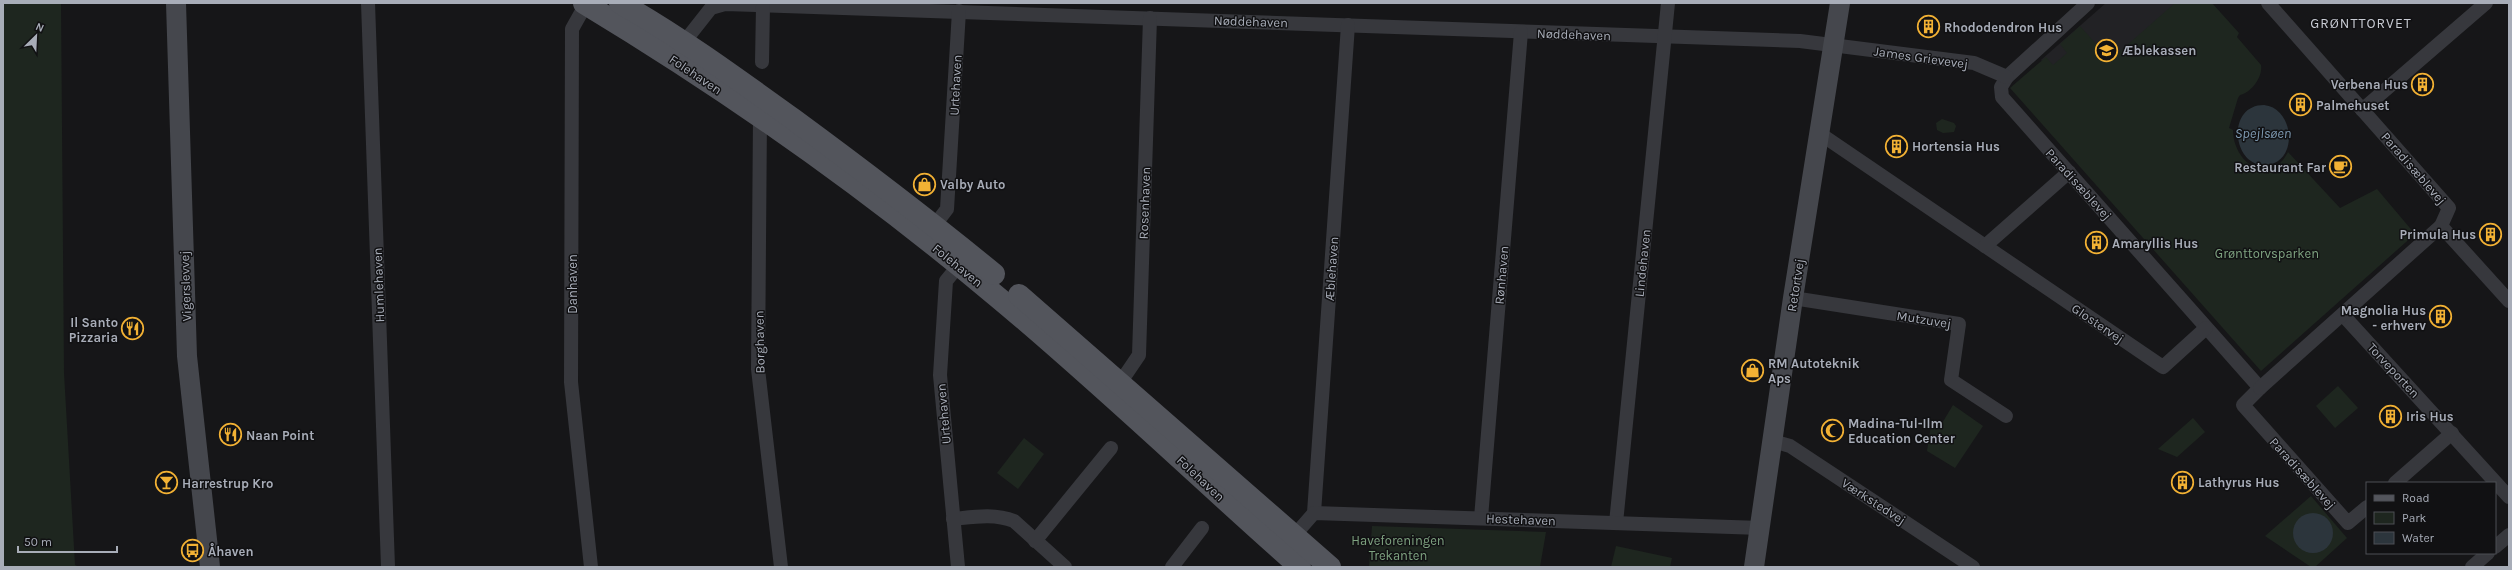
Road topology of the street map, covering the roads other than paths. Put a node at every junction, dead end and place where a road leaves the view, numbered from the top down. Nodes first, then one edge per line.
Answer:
1 (176, 3) edge
2 (368, 3) edge
3 (620, 3) edge
4 (1668, 3) edge
5 (1840, 3) edge
6 (2088, 3) edge
7 (2486, 3) edge
8 (585, 4) edge
9 (2275, 5) edge
10 (764, 6) junction
11 (959, 11) junction
12 (1150, 18) junction
13 (1348, 25) junction
14 (1521, 32) junction
15 (1665, 36) junction
16 (685, 42) junction
17 (1833, 44) junction
18 (762, 62) dead end
19 (2007, 77) junction
20 (2362, 110) junction
21 (760, 116) junction
22 (1819, 133) junction
23 (2068, 172) junction
24 (934, 226) junction
25 (2442, 226) junction
26 (1985, 246) junction
27 (959, 265) junction
28 (1793, 298) junction
29 (2509, 301) edge
30 (2343, 315) junction
31 (2206, 328) junction
32 (1120, 383) junction
33 (2260, 388) junction
34 (2006, 416) dead end
35 (2452, 433) junction
36 (1773, 441) junction
37 (1111, 448) dead end
38 (2395, 482) edge
39 (2496, 482) edge
40 (2496, 482) edge
41 (2509, 497) edge
42 (2366, 508) edge
43 (1314, 512) junction
44 (1481, 518) junction
45 (953, 519) junction
46 (1616, 523) junction
47 (1202, 528) dead end
48 (1761, 528) junction
49 (2509, 535) edge
50 (1293, 537) junction
51 (1035, 541) junction
52 (2496, 546) edge
53 (2487, 554) edge
54 (210, 567) edge
55 (388, 567) edge
56 (591, 567) edge
57 (781, 567) edge
58 (958, 567) edge
59 (1065, 567) edge
60 (1172, 567) edge
61 (1300, 567) edge
62 (1330, 567) edge
63 (1754, 567) edge
64 (1973, 567) edge
65 (2472, 567) edge

1 - 54 street, Vigerslevvej
2 - 55 street, Humlehaven
3 - 16 main road, Folehaven
4 - 15 street, Lindehaven
5 - 17 street, Retortvej
6 - 19 street
7 - 20 street
8 - 21 main road, Folehaven
8 - 56 street, Danhaven
9 - 20 street, Paradisæblevej
10 - 11 street, Nøddehaven
10 - 16 street, Nøddehaven
10 - 18 street
11 - 12 street, Nøddehaven
11 - 24 street, Urtehaven
12 - 13 street, Nøddehaven
12 - 32 street, Rosenhaven
13 - 14 street, Nøddehaven
13 - 43 street, Æblehaven
14 - 15 street, Nøddehaven
14 - 44 street, Rønhaven
15 - 17 street, Nøddehaven
15 - 46 street, Lindehaven
16 - 24 main road, Folehaven
17 - 19 street, James Grievevej
17 - 22 street, Retortvej
19 - 23 street, Paradisæblevej
20 - 25 street, Paradisæblevej
21 - 27 main road, Folehaven
21 - 57 street, Borghaven
22 - 26 street, Glostervej
22 - 28 street, Retortvej
23 - 26 street
23 - 31 street, Paradisæblevej
24 - 32 main road, Folehaven
25 - 29 street
25 - 30 street, Paradisæblevej
26 - 31 street, Glostervej
27 - 45 street, Urtehaven
27 - 61 main road, Folehaven
28 - 34 street, Mutzuvej
28 - 36 street, Retortvej
30 - 33 street, Paradisæblevej
30 - 35 street, Torveporten
31 - 33 street, Paradisæblevej
32 - 50 main road, Folehaven
33 - 42 street, Paradisæblevej
35 - 38 street
35 - 40 street, Torveporten
36 - 48 street, Retortvej
36 - 64 street, Værkstedvej
37 - 51 street
39 - 41 street, Torveporten
43 - 44 street, Hestehaven
43 - 50 street
44 - 46 street, Hestehaven
45 - 51 street
45 - 58 street, Urtehaven
46 - 48 street, Hestehaven
47 - 60 street
48 - 63 street, Retortvej
49 - 52 street
50 - 62 main road, Folehaven
51 - 59 street
53 - 65 street

